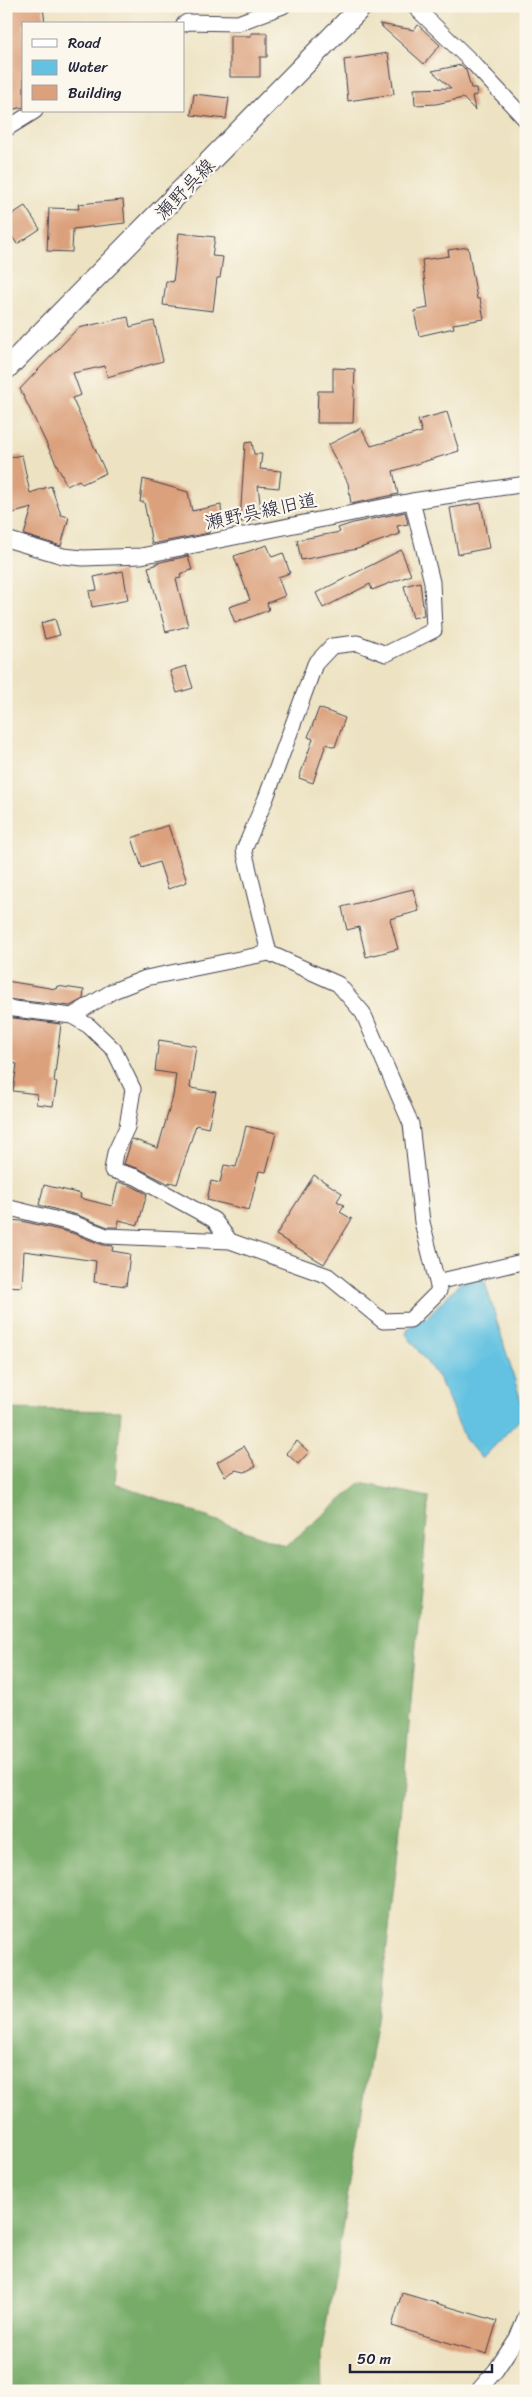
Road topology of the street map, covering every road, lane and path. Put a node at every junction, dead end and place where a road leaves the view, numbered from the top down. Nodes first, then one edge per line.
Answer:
1 (284, 6) edge
2 (362, 6) edge
3 (414, 6) edge
4 (185, 23) edge
5 (33, 112) edge
6 (526, 120) edge
7 (6, 129) edge
8 (6, 370) edge
9 (526, 484) edge
10 (412, 501) junction
11 (6, 538) edge
12 (269, 953) junction
13 (6, 1008) edge
14 (72, 1016) junction
15 (6, 1207) edge
16 (230, 1241) junction
17 (526, 1261) edge
18 (437, 1282) junction
19 (526, 2316) edge
20 (478, 2391) edge

1 - 4 street
2 - 8 main road, 瀬野呉線
3 - 6 street
5 - 7 street
9 - 10 street, 瀬野呉線旧道
10 - 11 street, 瀬野呉線旧道
10 - 12 street
12 - 14 street
12 - 18 street
13 - 14 street
14 - 16 street
15 - 16 street
16 - 18 street
17 - 18 street
19 - 20 street

